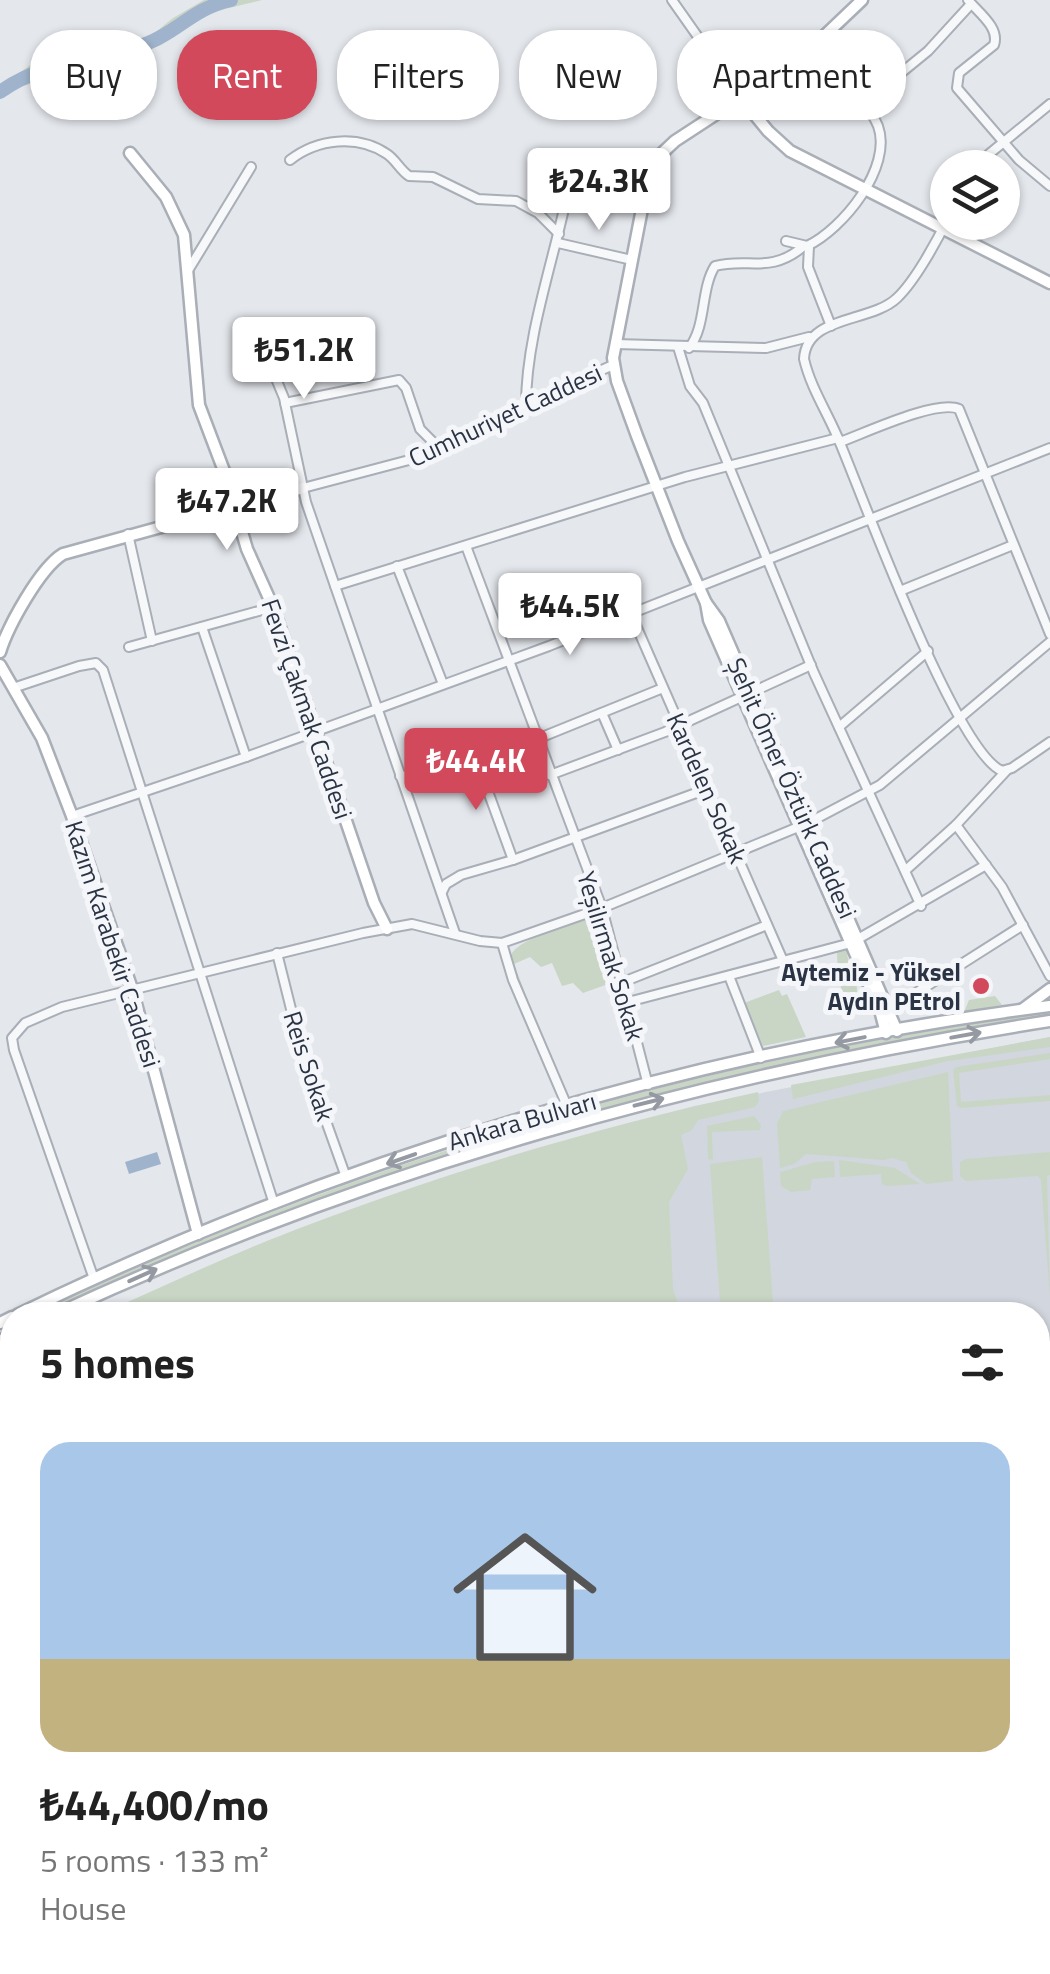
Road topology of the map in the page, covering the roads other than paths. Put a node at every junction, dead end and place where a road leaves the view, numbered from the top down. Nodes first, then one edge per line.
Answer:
1 (672, 0) edge
2 (862, 0) edge
3 (970, 2) edge
4 (693, 30) edge
5 (831, 30) edge
6 (906, 69) edge
7 (1050, 104) edge
8 (707, 120) edge
9 (760, 120) edge
10 (874, 120) edge
11 (1003, 143) junction
12 (992, 150) edge
13 (130, 153) dead end
14 (290, 160) dead end
15 (251, 167) dead end
16 (569, 186) dead end
17 (1050, 186) edge
18 (864, 190) junction
19 (930, 217) edge
20 (559, 238) junction
21 (934, 240) edge
22 (977, 240) edge
23 (786, 241) dead end
24 (806, 246) junction
25 (632, 260) junction
26 (189, 269) junction
27 (1048, 277) edge
28 (266, 325) dead end
29 (830, 326) junction
30 (811, 337) junction
31 (615, 344) junction
32 (678, 348) junction
33 (688, 348) junction
34 (613, 365) junction
35 (285, 403) junction
36 (526, 406) junction
37 (839, 440) junction
38 (1050, 448) edge
39 (440, 449) junction
40 (727, 467) junction
41 (986, 473) junction
42 (656, 486) junction
43 (303, 488) junction
44 (234, 506) junction
45 (871, 520) junction
46 (128, 534) junction
47 (1013, 544) junction
48 (466, 546) junction
49 (767, 561) junction
50 (397, 566) junction
51 (336, 586) junction
52 (700, 588) junction
53 (900, 590) junction
54 (273, 607) junction
55 (632, 614) junction
56 (202, 628) junction
57 (1050, 634) edge
58 (152, 641) junction
59 (1050, 642) edge
60 (129, 647) dead end
61 (928, 651) junction
62 (0, 652) edge
63 (508, 661) junction
64 (0, 665) edge
65 (811, 665) junction
66 (444, 684) junction
67 (13, 688) junction
68 (662, 688) junction
69 (747, 694) junction
70 (378, 709) junction
71 (602, 712) junction
72 (959, 719) junction
73 (681, 723) junction
74 (840, 727) junction
75 (313, 732) junction
76 (536, 735) junction
77 (1050, 742) edge
78 (618, 750) junction
79 (474, 752) junction
80 (246, 757) junction
81 (1007, 770) junction
82 (550, 775) junction
83 (400, 776) junction
84 (707, 789) junction
85 (869, 790) junction
86 (141, 792) junction
87 (72, 816) junction
88 (804, 825) junction
89 (956, 826) junction
90 (574, 838) junction
91 (735, 851) junction
92 (513, 860) junction
93 (986, 865) junction
94 (907, 869) junction
95 (442, 892) junction
96 (921, 906) junction
97 (602, 908) junction
98 (767, 925) junction
99 (1023, 925) junction
100 (387, 929) junction
101 (454, 932) junction
102 (855, 941) junction
103 (502, 943) junction
104 (277, 953) junction
105 (784, 962) junction
106 (199, 972) junction
107 (729, 976) junction
108 (1050, 976) edge
109 (623, 982) junction
110 (132, 989) junction
111 (1050, 989) edge
112 (628, 1002) junction
113 (1050, 1006) edge
114 (888, 1008) junction
115 (1022, 1010) junction
116 (1050, 1021) edge
117 (891, 1032) junction
118 (762, 1058) junction
119 (648, 1085) junction
120 (567, 1106) junction
121 (346, 1178) junction
122 (274, 1204) junction
123 (198, 1234) junction
124 (94, 1280) junction
125 (46, 1302) edge
126 (84, 1302) edge

1 - 4 street
2 - 5 street, Şehit Ömer Öztürk Caddesi
3 - 6 street
3 - 11 street
7 - 11 street
8 - 25 street, Şehit Ömer Öztürk Caddesi
9 - 18 street
10 - 18 street
11 - 12 street
11 - 17 street
13 - 26 street, Fevzi Çakmak Caddesi
14 - 20 street
15 - 26 street
16 - 20 street
18 - 19 street
18 - 24 street
20 - 25 street
20 - 36 street
21 - 29 street
22 - 27 street
23 - 24 street
24 - 29 street
24 - 33 street
25 - 31 street, Şehit Ömer Öztürk Caddesi
26 - 44 street, Fevzi Çakmak Caddesi
28 - 35 street
29 - 30 street
30 - 33 street
30 - 37 street
31 - 32 street
31 - 34 street, Şehit Ömer Öztürk Caddesi
32 - 33 street
32 - 40 street
34 - 36 street, Cumhuriyet Caddesi
34 - 42 street, Şehit Ömer Öztürk Caddesi
35 - 39 street
35 - 43 street
36 - 39 street, Cumhuriyet Caddesi
37 - 40 street
37 - 41 street
37 - 45 street
38 - 41 street
39 - 43 street, Cumhuriyet Caddesi
40 - 42 street
40 - 49 street
41 - 45 street
41 - 47 street
42 - 48 street
42 - 52 street, Şehit Ömer Öztürk Caddesi
43 - 44 street, Cumhuriyet Caddesi
43 - 51 street
44 - 46 street, Cumhuriyet Caddesi
44 - 54 street, Fevzi Çakmak Caddesi
45 - 49 street
45 - 53 street
46 - 58 street
46 - 62 street, Cumhuriyet Caddesi
47 - 53 street
47 - 57 street
48 - 50 street
48 - 63 street, Yeşilırmak Sokak
49 - 52 street
49 - 65 street
50 - 51 street
50 - 66 street
51 - 70 street
52 - 55 street
52 - 69 street, Şehit Ömer Öztürk Caddesi
53 - 61 street
54 - 56 street
54 - 75 street, Fevzi Çakmak Caddesi
55 - 63 street
55 - 68 street, Kardelen Sokak
56 - 58 street
56 - 80 street
58 - 60 street
59 - 72 street
61 - 72 street
61 - 74 street
63 - 66 street
63 - 76 street, Yeşilırmak Sokak
64 - 67 street, Kazım Karabekir Caddesi
65 - 69 street
65 - 74 street
66 - 70 street
67 - 86 street
67 - 87 street, Kazım Karabekir Caddesi
68 - 71 street
68 - 73 street, Kardelen Sokak
69 - 73 street
69 - 88 street, Şehit Ömer Öztürk Caddesi
70 - 75 street
70 - 83 street
71 - 76 street
71 - 78 street
72 - 81 street
72 - 85 street
73 - 78 street
73 - 84 street, Kardelen Sokak
74 - 85 street
75 - 80 street
75 - 100 street, Fevzi Çakmak Caddesi
76 - 79 street
76 - 82 street, Yeşilırmak Sokak
77 - 81 street
78 - 82 street
79 - 83 street
79 - 92 street
80 - 86 street
81 - 89 street
82 - 90 street, Yeşilırmak Sokak
83 - 95 street
84 - 90 street
84 - 91 street, Kardelen Sokak
85 - 88 street
85 - 94 street
86 - 87 street
86 - 106 street
87 - 110 street, Kazım Karabekir Caddesi
88 - 91 street
88 - 102 street, Şehit Ömer Öztürk Caddesi
89 - 93 street
89 - 94 street
90 - 92 street
90 - 97 street, Yeşilırmak Sokak
91 - 97 street
91 - 98 street, Kardelen Sokak
92 - 95 street
93 - 96 street
93 - 99 street
94 - 96 street
95 - 101 street
96 - 102 street
97 - 103 street
97 - 109 street, Yeşilırmak Sokak
98 - 105 street, Kardelen Sokak
98 - 109 street
99 - 108 street
99 - 114 street
100 - 101 street
100 - 104 street
101 - 103 street
102 - 105 street
102 - 114 street, Şehit Ömer Öztürk Caddesi
102 - 117 street, Şehit Ömer Öztürk Caddesi
103 - 120 street
104 - 106 street
104 - 121 street, Reis Sokak
105 - 107 street
106 - 110 street
106 - 122 street
107 - 112 street
107 - 118 street
109 - 112 street, Yeşilırmak Sokak
110 - 123 street, Kazım Karabekir Caddesi
110 - 124 street
111 - 115 street
112 - 119 street, Yeşilırmak Sokak
113 - 115 street, Ankara Bulvarı
114 - 117 street, Şehit Ömer Öztürk Caddesi
115 - 117 street, Ankara Bulvarı
126 -> 116 street, Ankara Bulvarı
117 -> 118 street, Ankara Bulvarı
118 - 119 street, Ankara Bulvarı
119 - 120 street, Ankara Bulvarı
120 -> 121 street, Ankara Bulvarı
121 - 122 street, Ankara Bulvarı
122 - 123 street, Ankara Bulvarı
123 - 124 street, Ankara Bulvarı
124 - 125 street, Ankara Bulvarı

